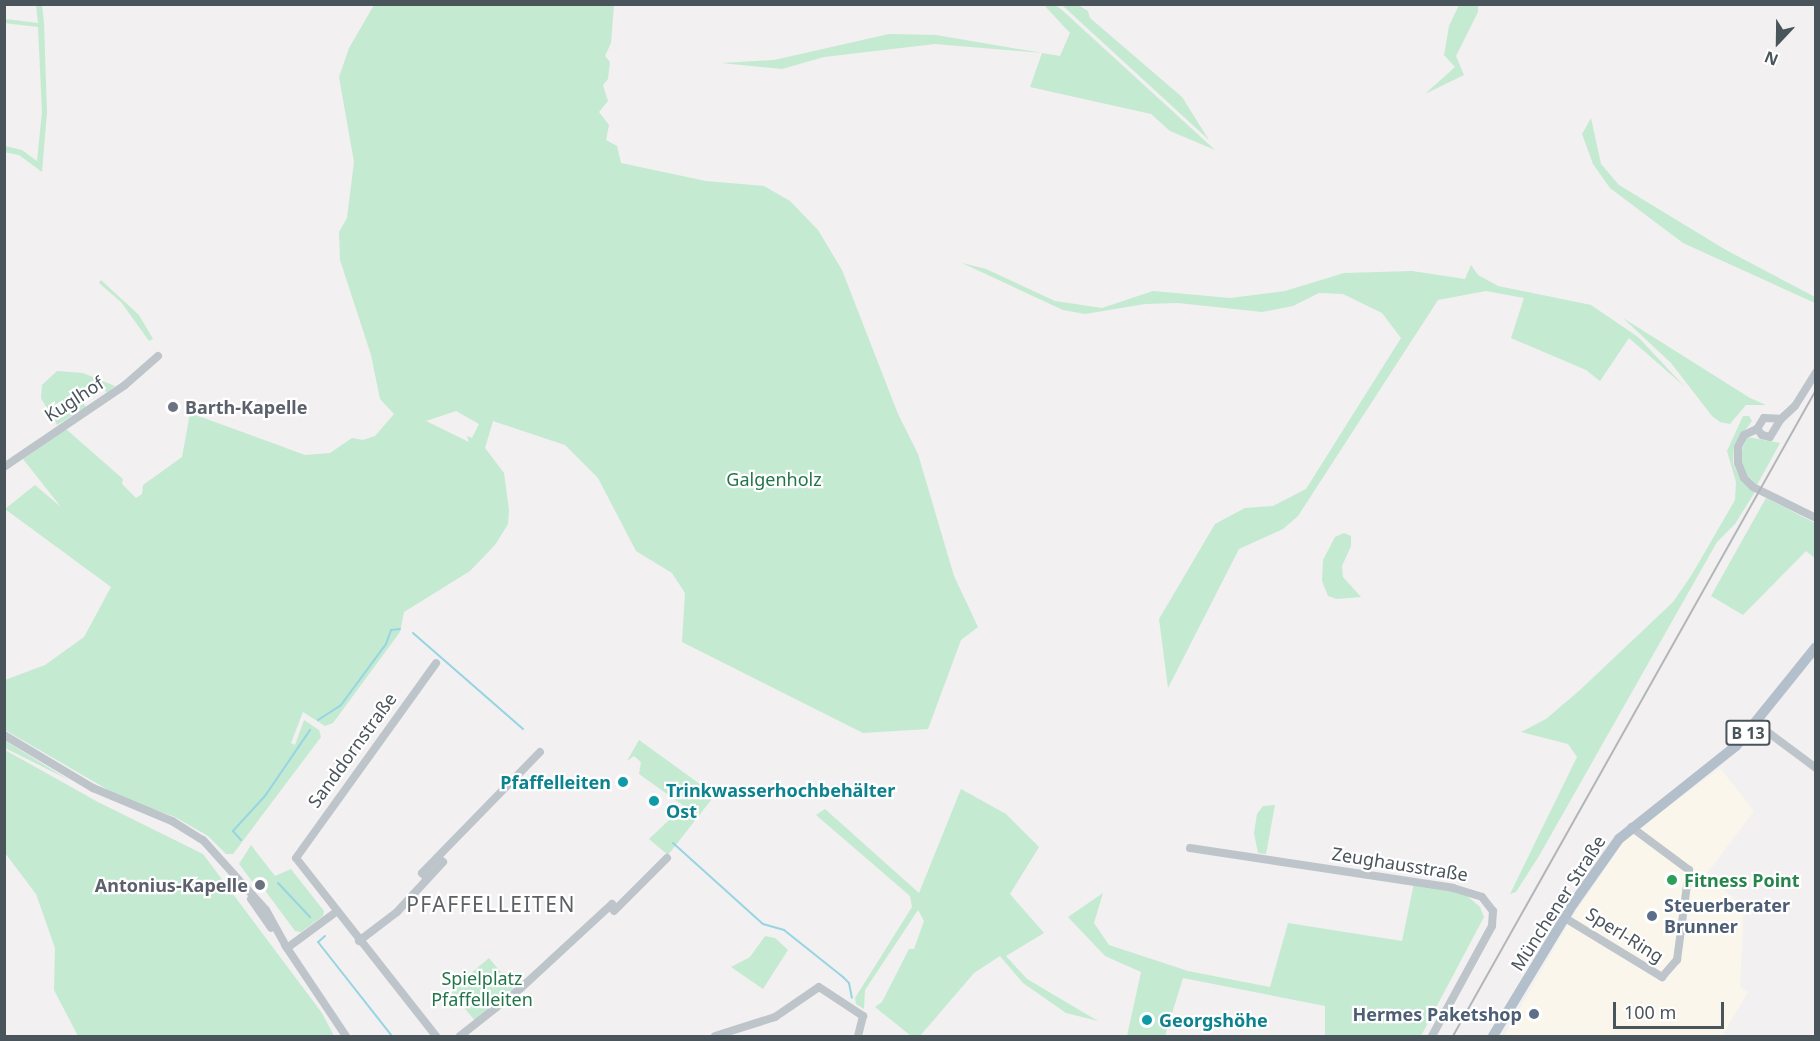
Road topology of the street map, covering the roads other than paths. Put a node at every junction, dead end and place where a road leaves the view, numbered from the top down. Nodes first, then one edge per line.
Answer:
1 (159, 356) dead end
2 (1815, 372) edge
3 (1780, 419) junction
4 (1757, 429) junction
5 (4, 466) edge
6 (1815, 518) edge
7 (1815, 647) edge
8 (436, 663) dead end
9 (1757, 724) junction
10 (4, 735) edge
11 (540, 752) dead end
12 (1815, 768) edge
13 (1631, 826) junction
14 (1190, 848) dead end
15 (667, 858) dead end
16 (336, 912) junction
17 (1565, 918) junction
18 (359, 940) junction
19 (287, 948) junction
20 (346, 1036) edge
21 (436, 1036) edge
22 (460, 1036) edge
23 (715, 1036) edge
24 (858, 1036) edge
25 (1432, 1036) edge
26 (1493, 1036) edge

1 - 5 street, Kuglhof
2 - 3 street
3 - 4 street
3 - 4 street
4 - 6 street
7 - 9 main road, Münchener Straße / B 13
8 - 16 street, Sanddornstraße
9 - 12 street
9 - 13 main road, Münchener Straße / B 13
10 - 19 street
11 - 18 street
13 - 17 main road, Münchener Straße / B 13
13 - 17 street, Sperl-Ring
14 - 25 street, Zeughausstraße
15 - 22 street
16 - 18 street
16 - 19 street
17 - 26 main road, Münchener Straße / B 13
18 - 21 street
19 - 20 street
23 - 24 street

